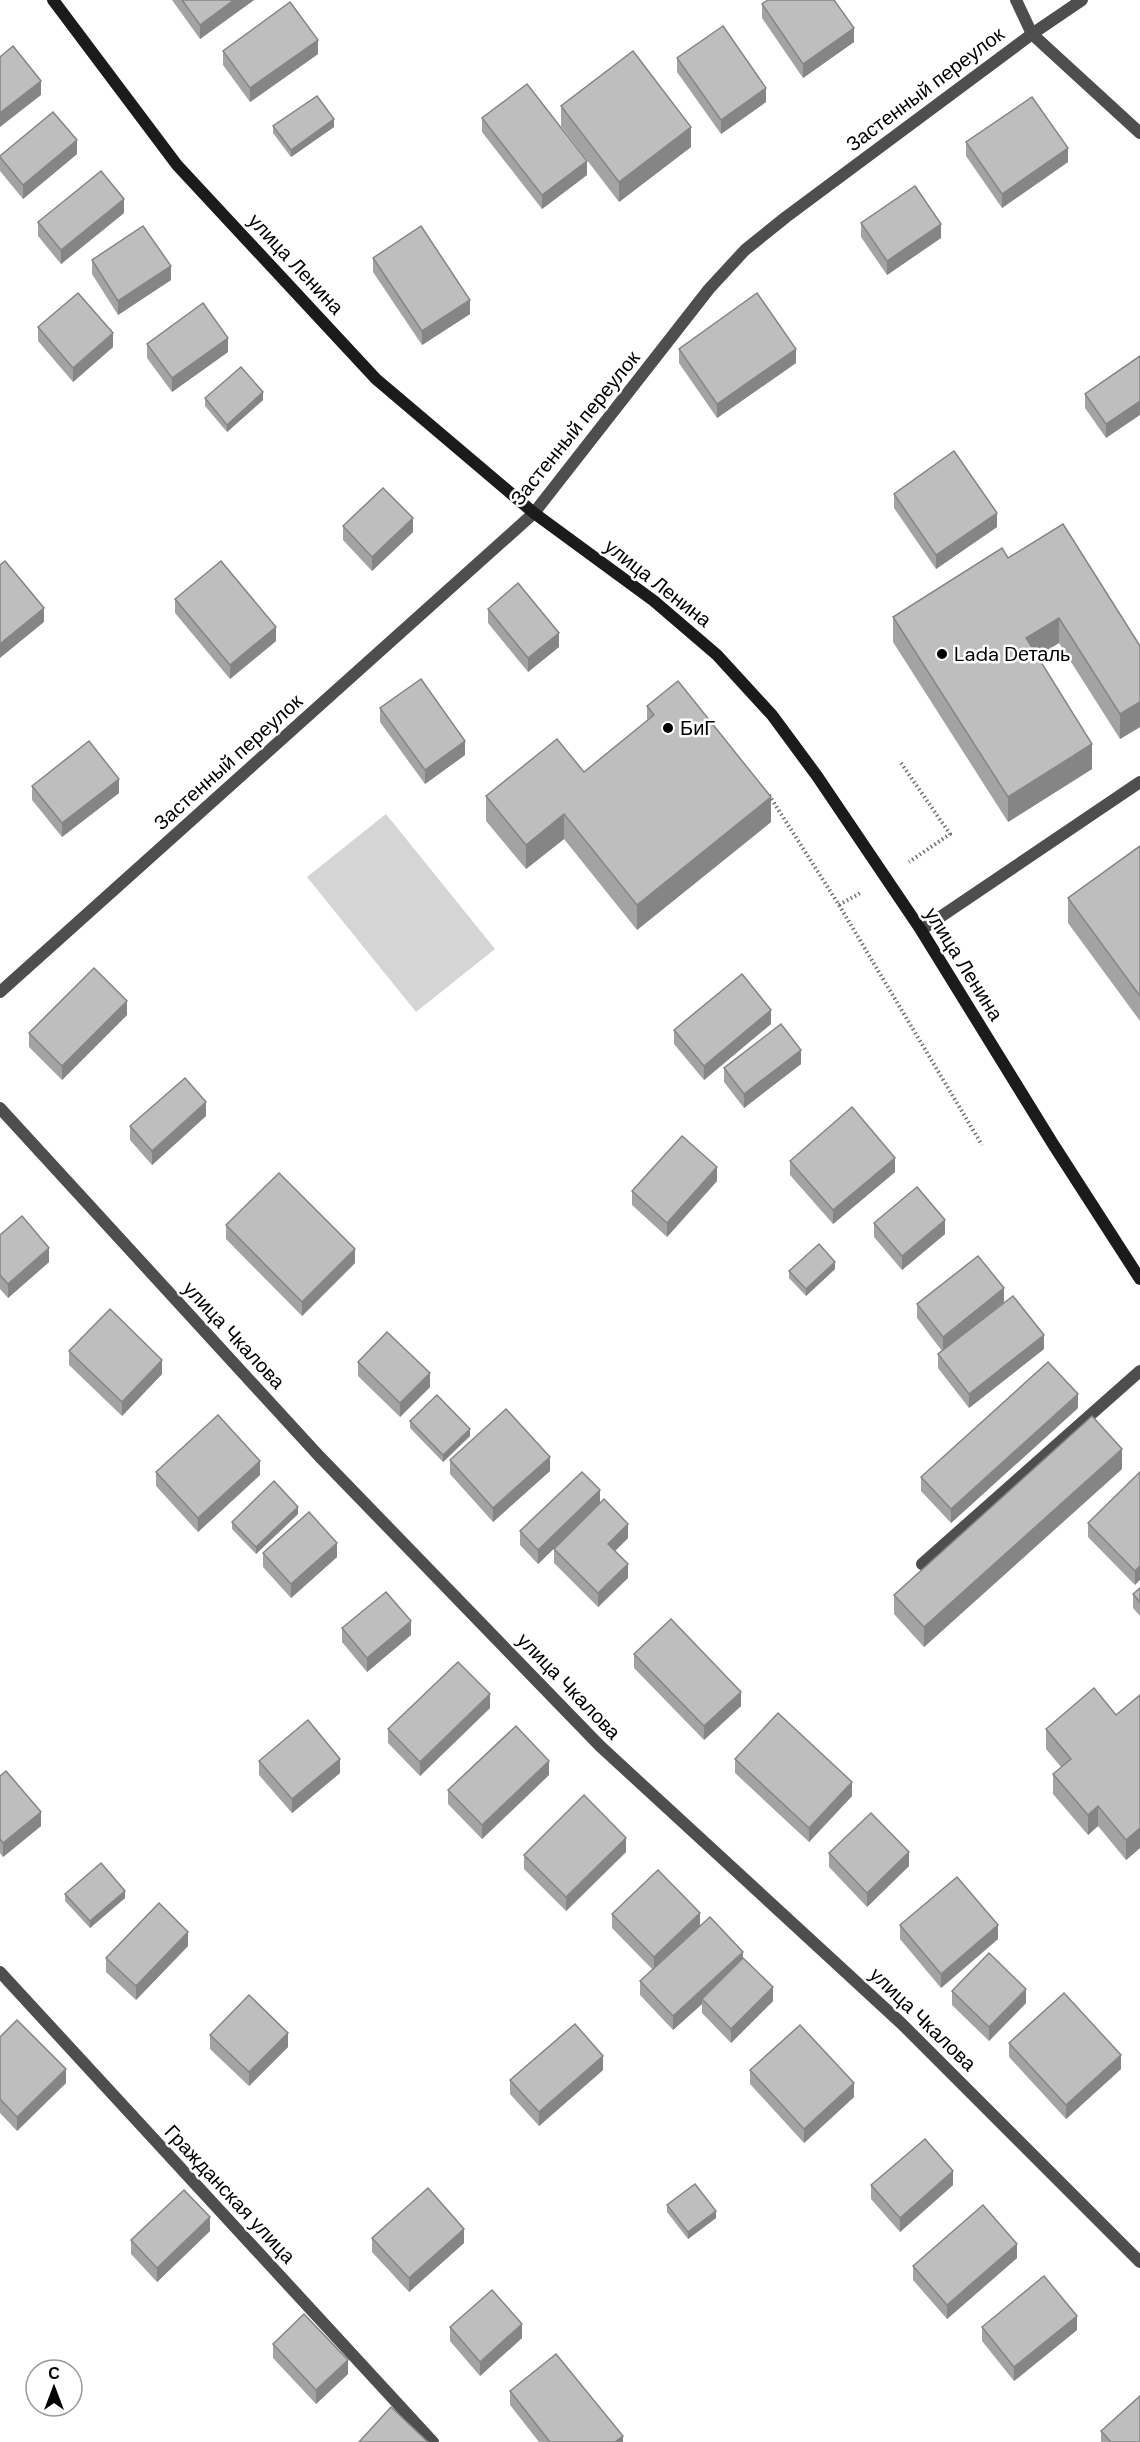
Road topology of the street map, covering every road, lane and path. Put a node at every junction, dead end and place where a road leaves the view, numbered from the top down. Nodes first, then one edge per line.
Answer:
1 (53, 0) edge
2 (1016, 0) edge
3 (1082, 0) edge
4 (1032, 34) junction
5 (1140, 133) edge
6 (534, 513) junction
7 (901, 763) dead end
8 (1140, 782) edge
9 (768, 793) edge
10 (886, 878) junction
11 (839, 905) junction
12 (921, 930) junction
13 (0, 992) edge
14 (0, 1108) edge
15 (982, 1146) dead end
16 (1139, 1277) edge
17 (1140, 1371) edge
18 (922, 1563) dead end
19 (0, 1972) edge
20 (1140, 2262) edge
21 (433, 2442) edge

1 - 6 main road, улица Ленина
2 - 4 street
3 - 4 street, Застенный переулок
4 - 5 street
4 - 6 street, Застенный переулок
6 - 10 main road, улица Ленина
6 - 13 street, Застенный переулок
7 - 10 path
8 - 12 street
9 - 11 path
10 - 11 path
10 - 12 main road, улица Ленина
11 - 15 path
12 - 16 main road, улица Ленина
14 - 20 street, улица Чкалова
17 - 18 street
19 - 21 street, Гражданская улица

